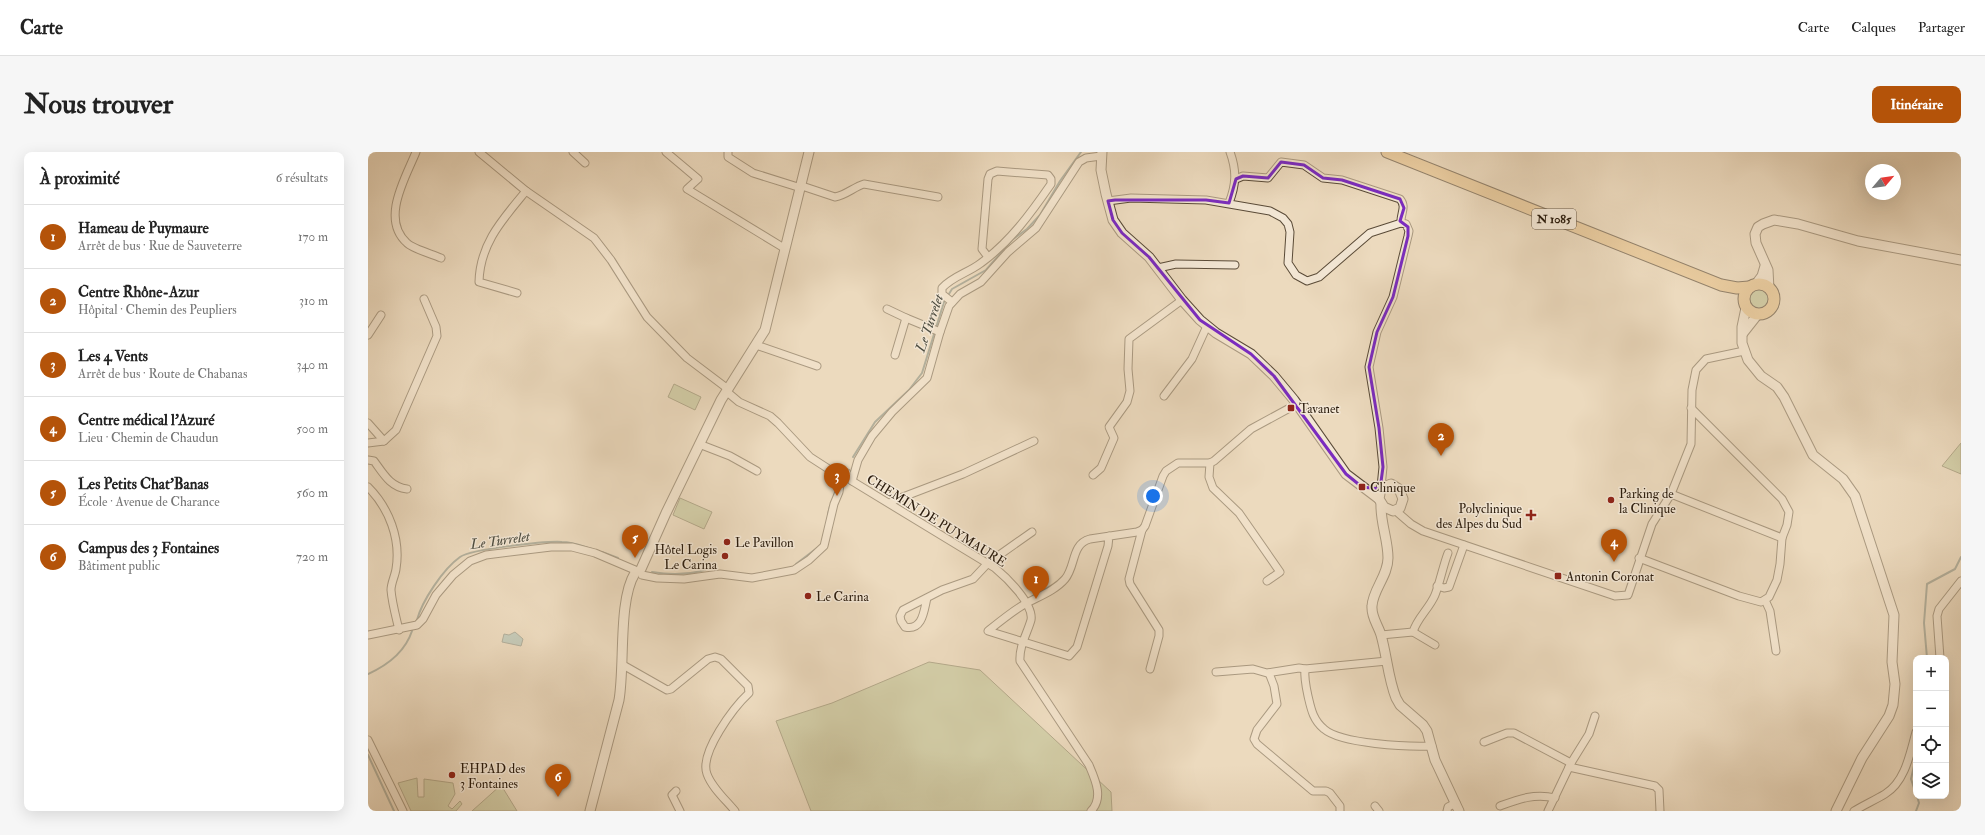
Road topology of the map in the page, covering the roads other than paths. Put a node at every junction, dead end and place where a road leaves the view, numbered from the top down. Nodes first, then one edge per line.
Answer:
1 (416, 152) edge
2 (479, 152) edge
3 (573, 152) edge
4 (666, 152) edge
5 (728, 152) edge
6 (810, 152) edge
7 (1230, 152) edge
8 (1387, 152) edge
9 (1088, 154) edge
10 (1102, 154) edge
11 (585, 163) dead end
12 (1236, 179) junction
13 (801, 187) junction
14 (526, 191) junction
15 (938, 197) dead end
16 (1108, 201) junction
17 (1230, 203) junction
18 (1405, 225) junction
19 (784, 248) junction
20 (988, 257) junction
21 (441, 258) dead end
22 (1765, 260) junction
23 (1961, 260) edge
24 (1235, 265) dead end
25 (1158, 268) junction
26 (1721, 285) junction
27 (1753, 286) junction
28 (1769, 289) junction
29 (517, 293) dead end
30 (424, 299) dead end
31 (1182, 300) junction
32 (951, 301) junction
33 (1744, 305) junction
34 (887, 309) dead end
35 (1758, 314) junction
36 (382, 315) dead end
37 (906, 318) junction
38 (1207, 326) junction
39 (936, 330) junction
40 (1742, 334) junction
41 (368, 335) edge
42 (756, 345) junction
43 (1744, 351) junction
44 (895, 355) dead end
45 (817, 366) dead end
46 (727, 390) junction
47 (1164, 396) dead end
48 (1297, 404) junction
49 (1691, 408) junction
50 (368, 423) edge
51 (384, 441) junction
52 (1034, 441) dead end
53 (368, 443) edge
54 (699, 444) junction
55 (368, 460) edge
56 (1210, 463) junction
57 (1383, 467) junction
58 (756, 471) dead end
59 (1093, 475) dead end
60 (847, 479) junction
61 (1393, 485) junction
62 (1362, 486) junction
63 (368, 487) edge
64 (1381, 488) junction
65 (407, 489) dead end
66 (1672, 494) junction
67 (1380, 501) junction
68 (890, 504) junction
69 (1403, 504) junction
70 (1393, 511) junction
71 (1382, 523) junction
72 (1411, 524) junction
73 (1142, 530) junction
74 (1032, 532) dead end
75 (1109, 536) junction
76 (1782, 538) junction
77 (1464, 545) junction
78 (1448, 553) dead end
79 (1639, 558) junction
80 (988, 564) junction
81 (638, 573) junction
82 (1267, 581) dead end
83 (1961, 581) edge
84 (1437, 586) junction
85 (927, 598) junction
86 (1765, 600) junction
87 (1027, 604) junction
88 (399, 630) junction
89 (1413, 632) junction
90 (368, 635) edge
91 (1381, 635) junction
92 (1023, 642) junction
93 (1435, 646) dead end
94 (1776, 651) dead end
95 (1940, 655) edge
96 (1387, 662) junction
97 (623, 665) junction
98 (1150, 669) dead end
99 (1305, 669) junction
100 (1216, 672) dead end
101 (1269, 673) junction
102 (1595, 716) dead end
103 (368, 740) edge
104 (1484, 742) dead end
105 (1913, 742) edge
106 (1432, 746) junction
107 (1570, 765) junction
108 (676, 791) dead end
109 (1555, 798) junction
110 (1500, 806) dead end
111 (1457, 807) edge
112 (402, 811) edge
113 (590, 811) edge
114 (680, 811) edge
115 (735, 811) edge
116 (1091, 811) edge
117 (1340, 811) edge
118 (1447, 811) edge
119 (1548, 811) edge
120 (1660, 811) edge
121 (1836, 811) edge
122 (1854, 811) edge

1 - 21 street
2 - 14 street, CHEMIN DE PUYMAURE
3 - 11 street
4 - 19 street
5 - 13 street
6 - 13 street
7 - 12 street
8 - 26 main road, N 1085
9 - 10 street
9 - 32 street
10 - 16 street
12 - 17 street
12 - 18 street
13 - 15 street
13 - 19 street
14 - 29 street
14 - 46 street, CHEMIN DE PUYMAURE
16 - 17 street
16 - 25 street
17 - 18 street
18 - 57 street
19 - 42 street
20 - 20 street
20 - 32 street
22 - 23 street
22 - 27 street
22 - 28 street
24 - 25 street
25 - 31 street
26 - 27 main road, N 1085
26 - 33 main road, N 1085
27 - 28 main road
27 - 33 main road
28 - 35 main road
30 - 51 street
31 - 38 street
31 - 59 street
32 - 39 street
33 - 35 main road
33 - 40 street
34 - 37 street
35 - 40 street
36 - 41 street
37 - 39 street
37 - 44 street
38 - 47 street
38 - 48 street
39 - 60 street
40 - 43 street
42 - 45 street
42 - 46 street
43 - 49 street
43 - 121 street
46 - 54 street
46 - 60 street, CHEMIN DE PUYMAURE
48 - 56 street
48 - 62 street
49 - 66 street
49 - 76 street
50 - 51 street
51 - 53 street
52 - 68 street
54 - 58 street
54 - 81 street
55 - 65 street
56 - 73 street
56 - 82 street
57 - 61 street
57 - 64 street
60 - 68 street, CHEMIN DE PUYMAURE
60 - 81 street
61 - 64 street
61 - 69 street
62 - 64 street
62 - 67 street
63 - 88 street
64 - 67 street
66 - 76 street
66 - 79 street
67 - 70 street
67 - 71 street
68 - 80 street, CHEMIN DE PUYMAURE
69 - 70 street
69 - 72 street
70 - 71 street
70 - 72 street
71 - 91 street
72 - 77 street
73 - 75 street
73 - 98 street
74 - 80 street
75 - 87 street
75 - 92 street
76 - 86 street
77 - 79 street
77 - 84 street
78 - 84 street
79 - 86 street
80 - 85 street
80 - 87 street, CHEMIN DE PUYMAURE
81 - 88 street
81 - 97 street
83 - 95 street
84 - 89 street
85 - 85 street
86 - 94 street
87 - 92 street
87 - 92 street
88 - 90 street
89 - 91 street
89 - 93 street
91 - 96 street
92 - 116 street
96 - 99 street
96 - 106 street
97 - 113 street
97 - 115 street
99 - 101 street
99 - 106 street
100 - 101 street
101 - 117 street
102 - 107 street
103 - 112 street
104 - 107 street
105 - 122 street
106 - 111 street
107 - 109 street
107 - 120 street
108 - 114 street
109 - 110 street
109 - 119 street
111 - 118 street

